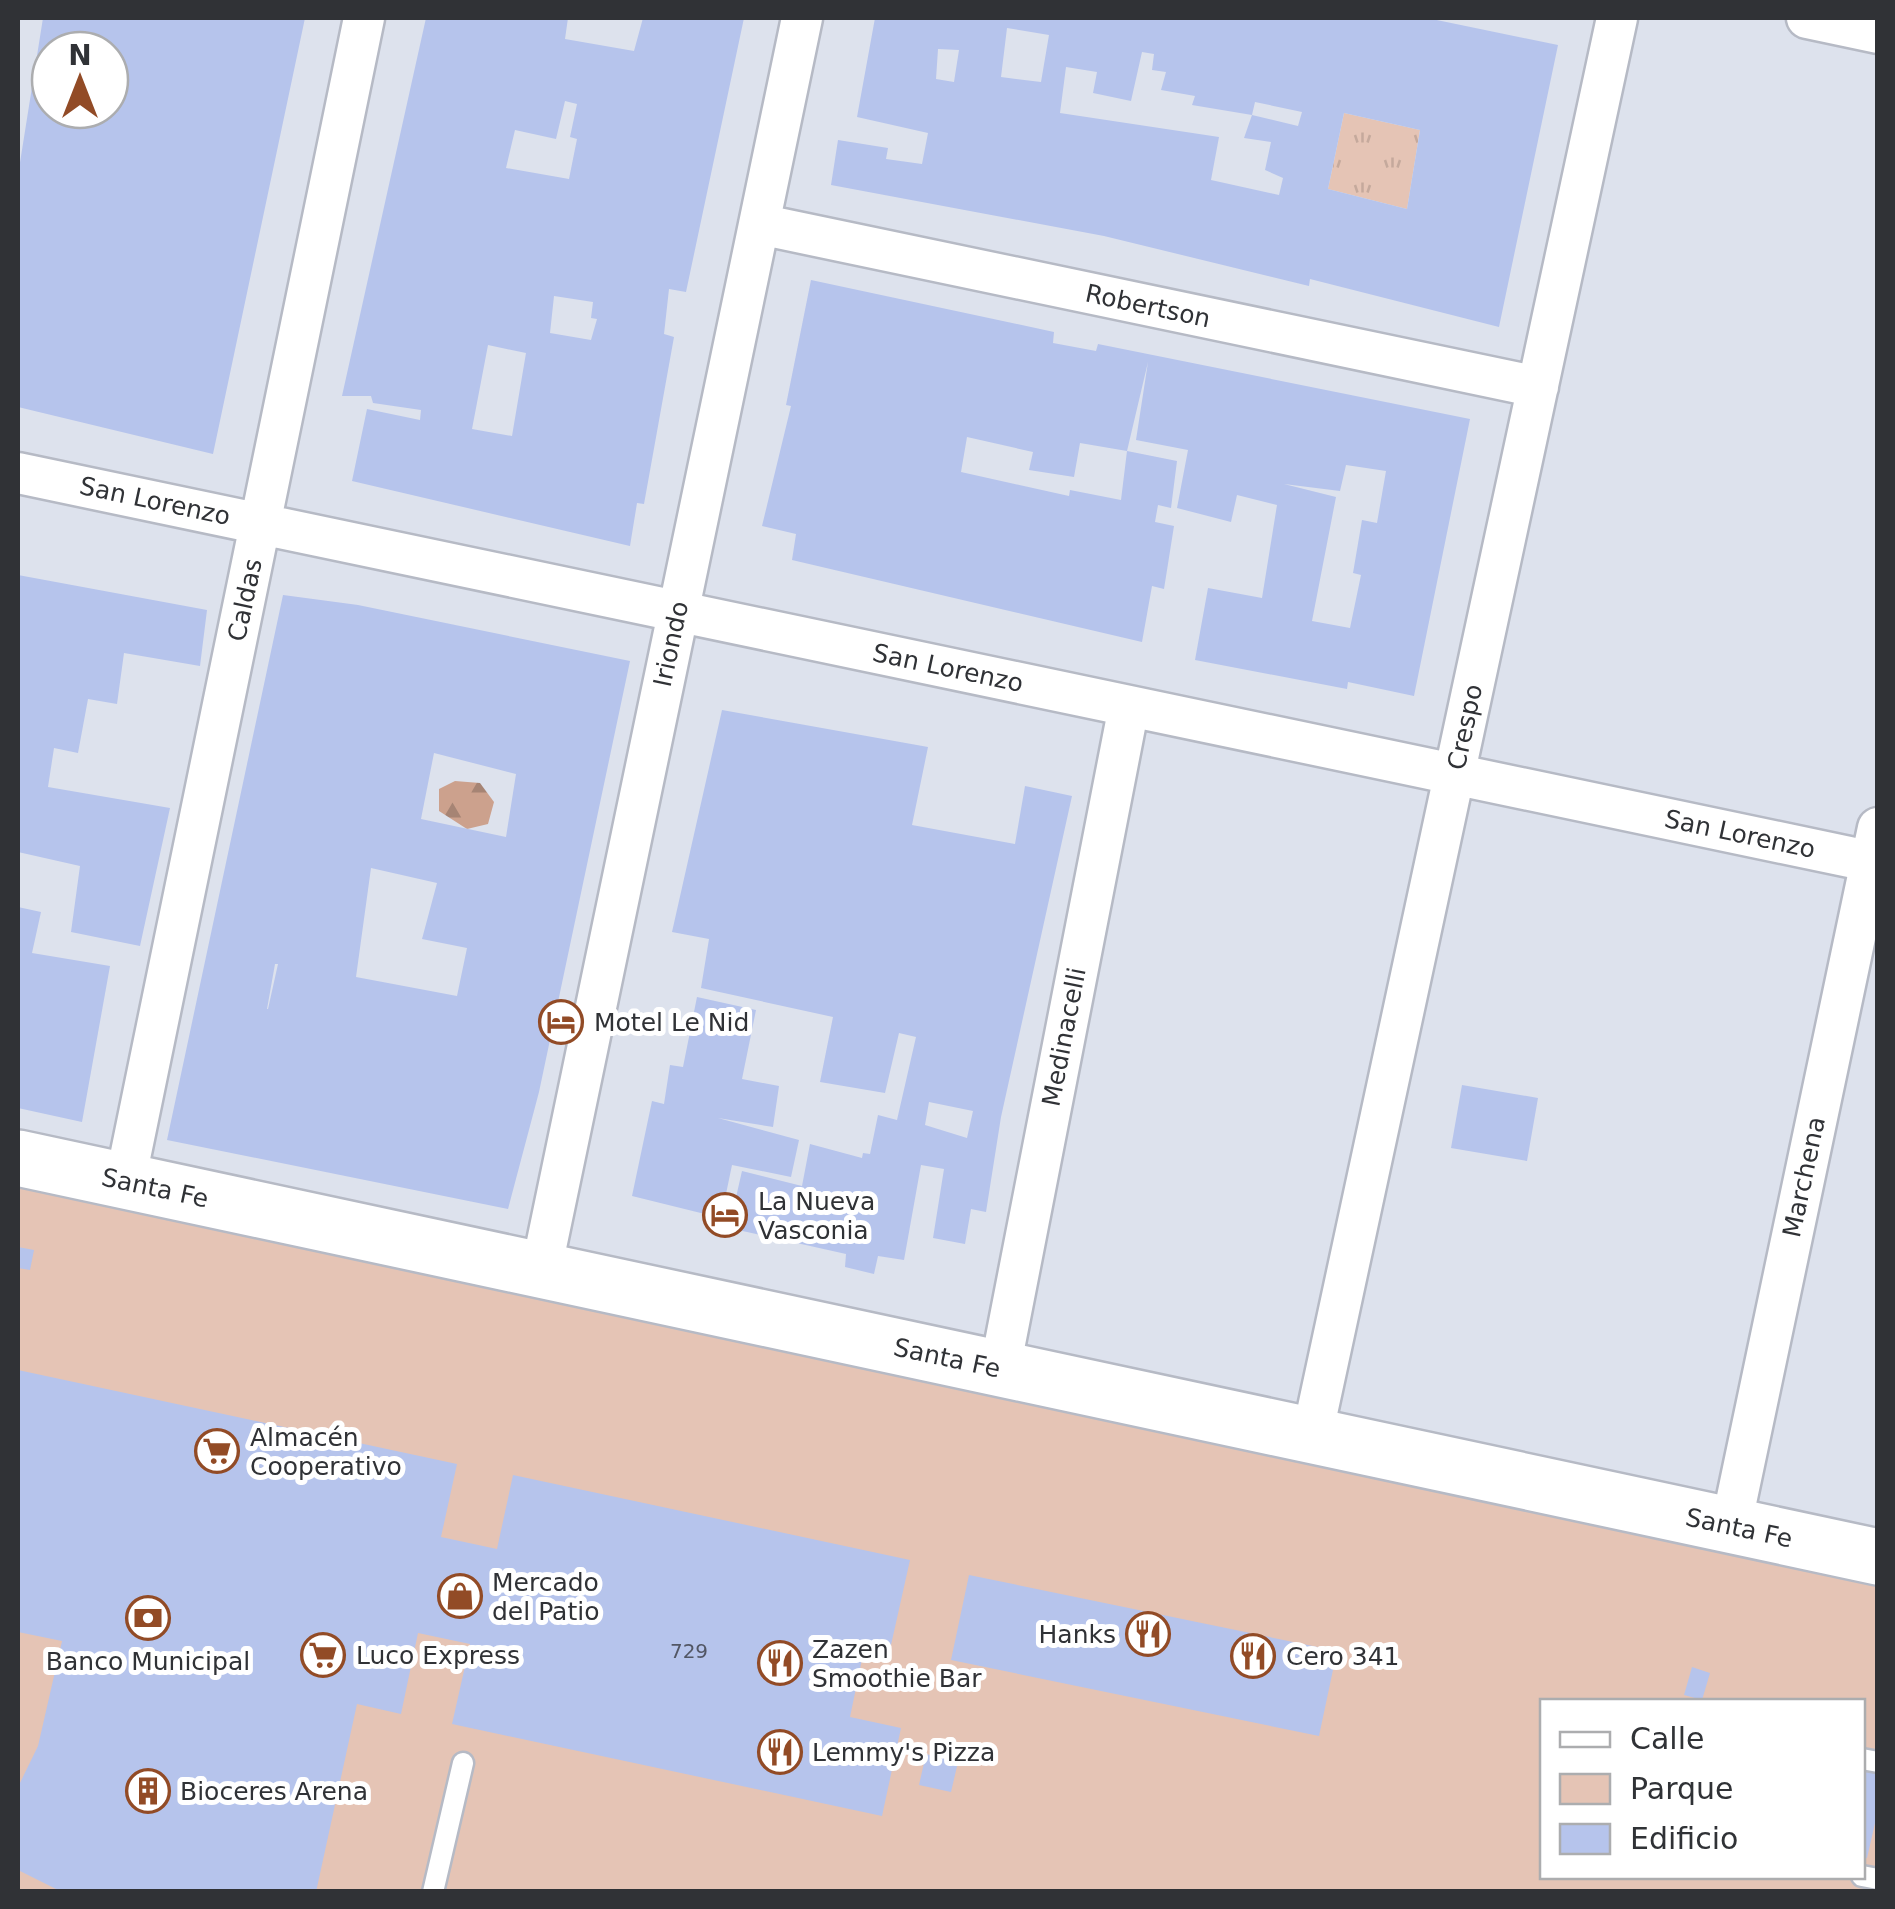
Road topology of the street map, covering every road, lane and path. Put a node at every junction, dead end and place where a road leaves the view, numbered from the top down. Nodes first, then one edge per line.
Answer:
1 (364, 18) edge
2 (802, 18) edge
3 (1617, 18) edge
4 (1807, 18) edge
5 (1878, 32) edge
6 (758, 224) junction
7 (1538, 387) junction
8 (18, 473) edge
9 (260, 524) junction
10 (678, 611) junction
11 (1129, 706) junction
12 (1454, 774) junction
13 (1875, 851) edge
14 (18, 1158) edge
15 (126, 1182) junction
16 (541, 1271) junction
17 (1000, 1369) junction
18 (1312, 1436) junction
19 (1731, 1526) junction
20 (1878, 1557) edge
21 (462, 1764) dead end
22 (433, 1892) edge

1 - 9 street, Caldas
2 - 6 street, Iriondo
3 - 7 street, Crespo
4 - 5 street
6 - 7 street, Robertson
6 - 10 street, Iriondo
7 - 12 street, Crespo
8 - 9 street, San Lorenzo
9 - 10 street, San Lorenzo
9 - 15 street, Caldas
10 - 11 street, San Lorenzo
10 - 16 street, Iriondo
11 - 12 street, San Lorenzo
11 - 17 street, Medinacelli
12 - 13 street, San Lorenzo
12 - 18 street, Crespo
13 - 19 street, Marchena
14 - 15 main road, Santa Fe
15 - 16 main road, Santa Fe
16 - 17 main road, Santa Fe
17 - 18 main road, Santa Fe
18 - 19 main road, Santa Fe
19 - 20 main road, Santa Fe
21 - 22 lane

